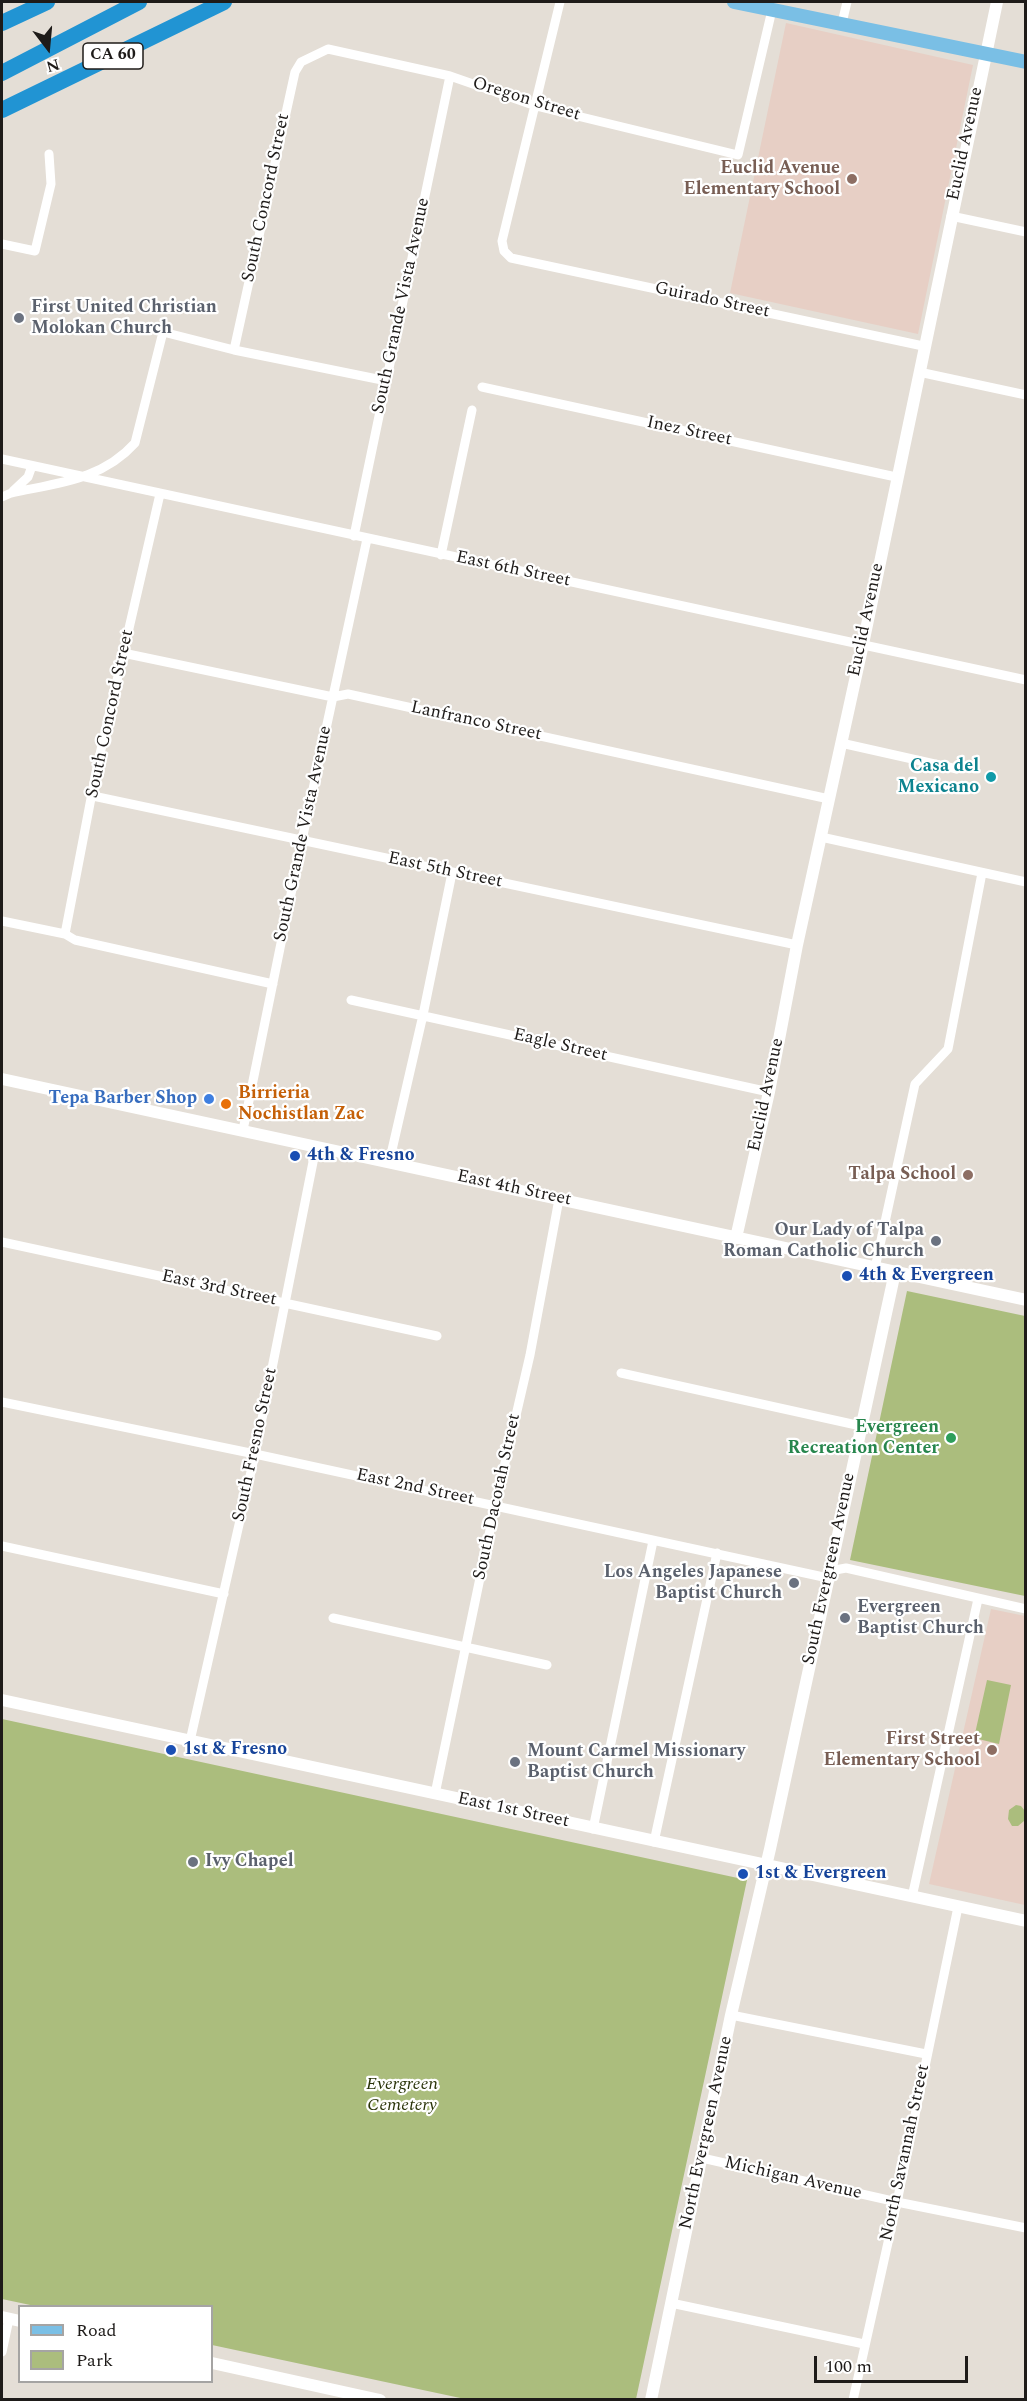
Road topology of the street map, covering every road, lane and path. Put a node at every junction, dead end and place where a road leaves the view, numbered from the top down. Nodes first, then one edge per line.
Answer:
1 (47, 2) edge
2 (139, 2) edge
3 (224, 2) edge
4 (560, 2) edge
5 (734, 2) edge
6 (847, 2) edge
7 (997, 2) edge
8 (772, 10) junction
9 (2, 23) edge
10 (842, 23) junction
11 (986, 54) junction
12 (314, 55) joint
13 (1026, 62) edge
14 (2, 73) edge
15 (450, 76) junction
16 (536, 106) junction
17 (2, 110) edge
18 (49, 154) dead end
19 (951, 216) junction
20 (1026, 232) edge
21 (2, 244) edge
22 (923, 346) junction
23 (234, 350) junction
24 (919, 372) junction
25 (387, 381) junction
26 (482, 387) dead end
27 (1026, 395) edge
28 (472, 410) dead end
29 (2, 459) edge
30 (32, 466) junction
31 (85, 477) junction
32 (896, 477) junction
33 (160, 494) junction
34 (6, 495) edge
35 (354, 536) junction
36 (367, 539) junction
37 (441, 555) junction
38 (862, 644) junction
39 (123, 653) junction
40 (1026, 680) edge
41 (333, 697) junction
42 (841, 743) junction
43 (957, 769) dead end
44 (93, 796) junction
45 (829, 799) junction
46 (821, 837) junction
47 (302, 840) junction
48 (452, 873) junction
49 (981, 873) junction
50 (1026, 882) edge
51 (2, 921) edge
52 (65, 934) junction
53 (797, 945) junction
54 (273, 984) junction
55 (351, 1000) dead end
56 (423, 1015) junction
57 (2, 1079) edge
58 (769, 1092) junction
59 (243, 1130) junction
60 (316, 1147) junction
61 (389, 1162) junction
62 (559, 1199) junction
63 (736, 1238) junction
64 (2, 1242) edge
65 (875, 1268) junction
66 (896, 1272) junction
67 (1026, 1300) edge
68 (284, 1303) junction
69 (437, 1336) dead end
70 (621, 1373) dead end
71 (2, 1402) edge
72 (861, 1426) junction
73 (255, 1454) junction
74 (495, 1506) junction
75 (652, 1541) junction
76 (2, 1546) edge
77 (717, 1553) junction
78 (829, 1574) junction
79 (224, 1594) junction
80 (978, 1599) junction
81 (1026, 1609) edge
82 (333, 1618) dead end
83 (466, 1646) junction
84 (547, 1665) dead end
85 (2, 1700) edge
86 (190, 1741) junction
87 (435, 1794) junction
88 (593, 1829) junction
89 (654, 1842) junction
90 (766, 1866) junction
91 (912, 1897) junction
92 (958, 1907) junction
93 (1026, 1921) edge
94 (731, 2015) junction
95 (926, 2055) junction
96 (702, 2158) junction
97 (897, 2202) junction
98 (1026, 2228) edge
99 (671, 2303) junction
100 (10, 2319) edge
101 (864, 2344) junction
102 (2, 2352) edge
103 (213, 2363) edge
104 (356, 2397) edge
105 (380, 2400) edge
106 (651, 2400) edge
107 (853, 2400) edge

1 - 9 highway
2 - 14 highway, CA 60
3 - 17 highway, CA 60
4 - 16 street
5 - 8 main road
6 - 10 street
7 - 11 street, Euclid Avenue
8 - 10 main road
8 - 16 street, Oregon Street
10 - 11 main road
11 - 13 main road
11 - 19 street, Euclid Avenue
12 - 15 street, Oregon Street
12 - 23 street, South Concord Street
15 - 16 street, Oregon Street
15 - 25 street, South Grande Vista Avenue
16 - 22 street, Guirado Street
18 - 21 street
19 - 20 street
19 - 22 street, Euclid Avenue
22 - 24 street, Euclid Avenue
23 - 25 street
23 - 31 street
24 - 27 street
24 - 32 street, Euclid Avenue
25 - 35 street, South Grande Vista Avenue
26 - 32 street, Inez Street
28 - 37 street
29 - 30 street, East 6th Street
30 - 31 street, East 6th Street
30 - 34 street
31 - 33 street, East 6th Street
31 - 34 street
32 - 38 street, Euclid Avenue
33 - 35 street, East 6th Street
33 - 39 street, South Concord Street
35 - 36 street, East 6th Street
36 - 37 street, East 6th Street
36 - 41 street, South Grande Vista Avenue
37 - 38 street, East 6th Street
38 - 40 street, East 6th Street
38 - 42 street, Euclid Avenue
39 - 41 street, Lanfranco Street
39 - 44 street, South Concord Street
41 - 45 street, Lanfranco Street
41 - 47 street, South Grande Vista Avenue
42 - 43 street
42 - 45 street, Euclid Avenue
44 - 47 street, East 5th Street
44 - 52 street, South Concord Street
45 - 46 street, Euclid Avenue
46 - 49 street
46 - 53 street, Euclid Avenue
47 - 48 street, East 5th Street
47 - 54 street, South Grande Vista Avenue
48 - 53 street, East 5th Street
48 - 56 street
49 - 50 street
49 - 65 street
51 - 52 street
52 - 54 street
53 - 58 street, Euclid Avenue
54 - 59 street, South Grande Vista Avenue
55 - 56 street, Eagle Street
56 - 58 street, Eagle Street
56 - 61 street
57 - 59 street, East 4th Street
58 - 63 street, Euclid Avenue
59 - 60 street, East 4th Street
60 - 61 street, East 4th Street
60 - 68 street, South Fresno Street
61 - 62 street, East 4th Street
62 - 63 street, East 4th Street
62 - 74 street, South Dacotah Street
63 - 65 street, East 4th Street
64 - 68 street, East 3rd Street
65 - 66 street, East 4th Street
66 - 67 street, East 4th Street
66 - 72 street, South Evergreen Avenue
68 - 69 street, East 3rd Street
68 - 73 street, South Fresno Street
70 - 72 street
71 - 73 street, East 2nd Street
72 - 78 street, South Evergreen Avenue
73 - 74 street, East 2nd Street
73 - 79 street, South Fresno Street
74 - 75 street, East 2nd Street
74 - 83 street, South Dacotah Street
75 - 77 street, East 2nd Street
75 - 88 street
76 - 79 street
77 - 78 street, East 2nd Street
77 - 89 street
78 - 80 street, East 2nd Street
78 - 90 street, South Evergreen Avenue
79 - 86 street, South Fresno Street
80 - 81 street, East 2nd Street
80 - 91 street
82 - 83 street
83 - 84 street
83 - 87 street, South Dacotah Street
85 - 86 street, East 1st Street
86 - 87 street, East 1st Street
87 - 88 street, East 1st Street
88 - 89 street, East 1st Street
89 - 90 street, East 1st Street
90 - 91 street, East 1st Street
90 - 94 street, North Evergreen Avenue
91 - 92 street, East 1st Street
92 - 93 street, East 1st Street
92 - 95 street, North Savannah Street
94 - 95 street
94 - 96 street, North Evergreen Avenue
95 - 97 street, North Savannah Street
96 - 97 street, Michigan Avenue
96 - 99 street, North Evergreen Avenue
97 - 98 street, Michigan Avenue
97 - 101 street, North Savannah Street
99 - 101 street
99 - 106 street, North Evergreen Avenue
100 - 102 street
101 - 107 street, North Savannah Street
103 - 104 street
104 - 105 street

